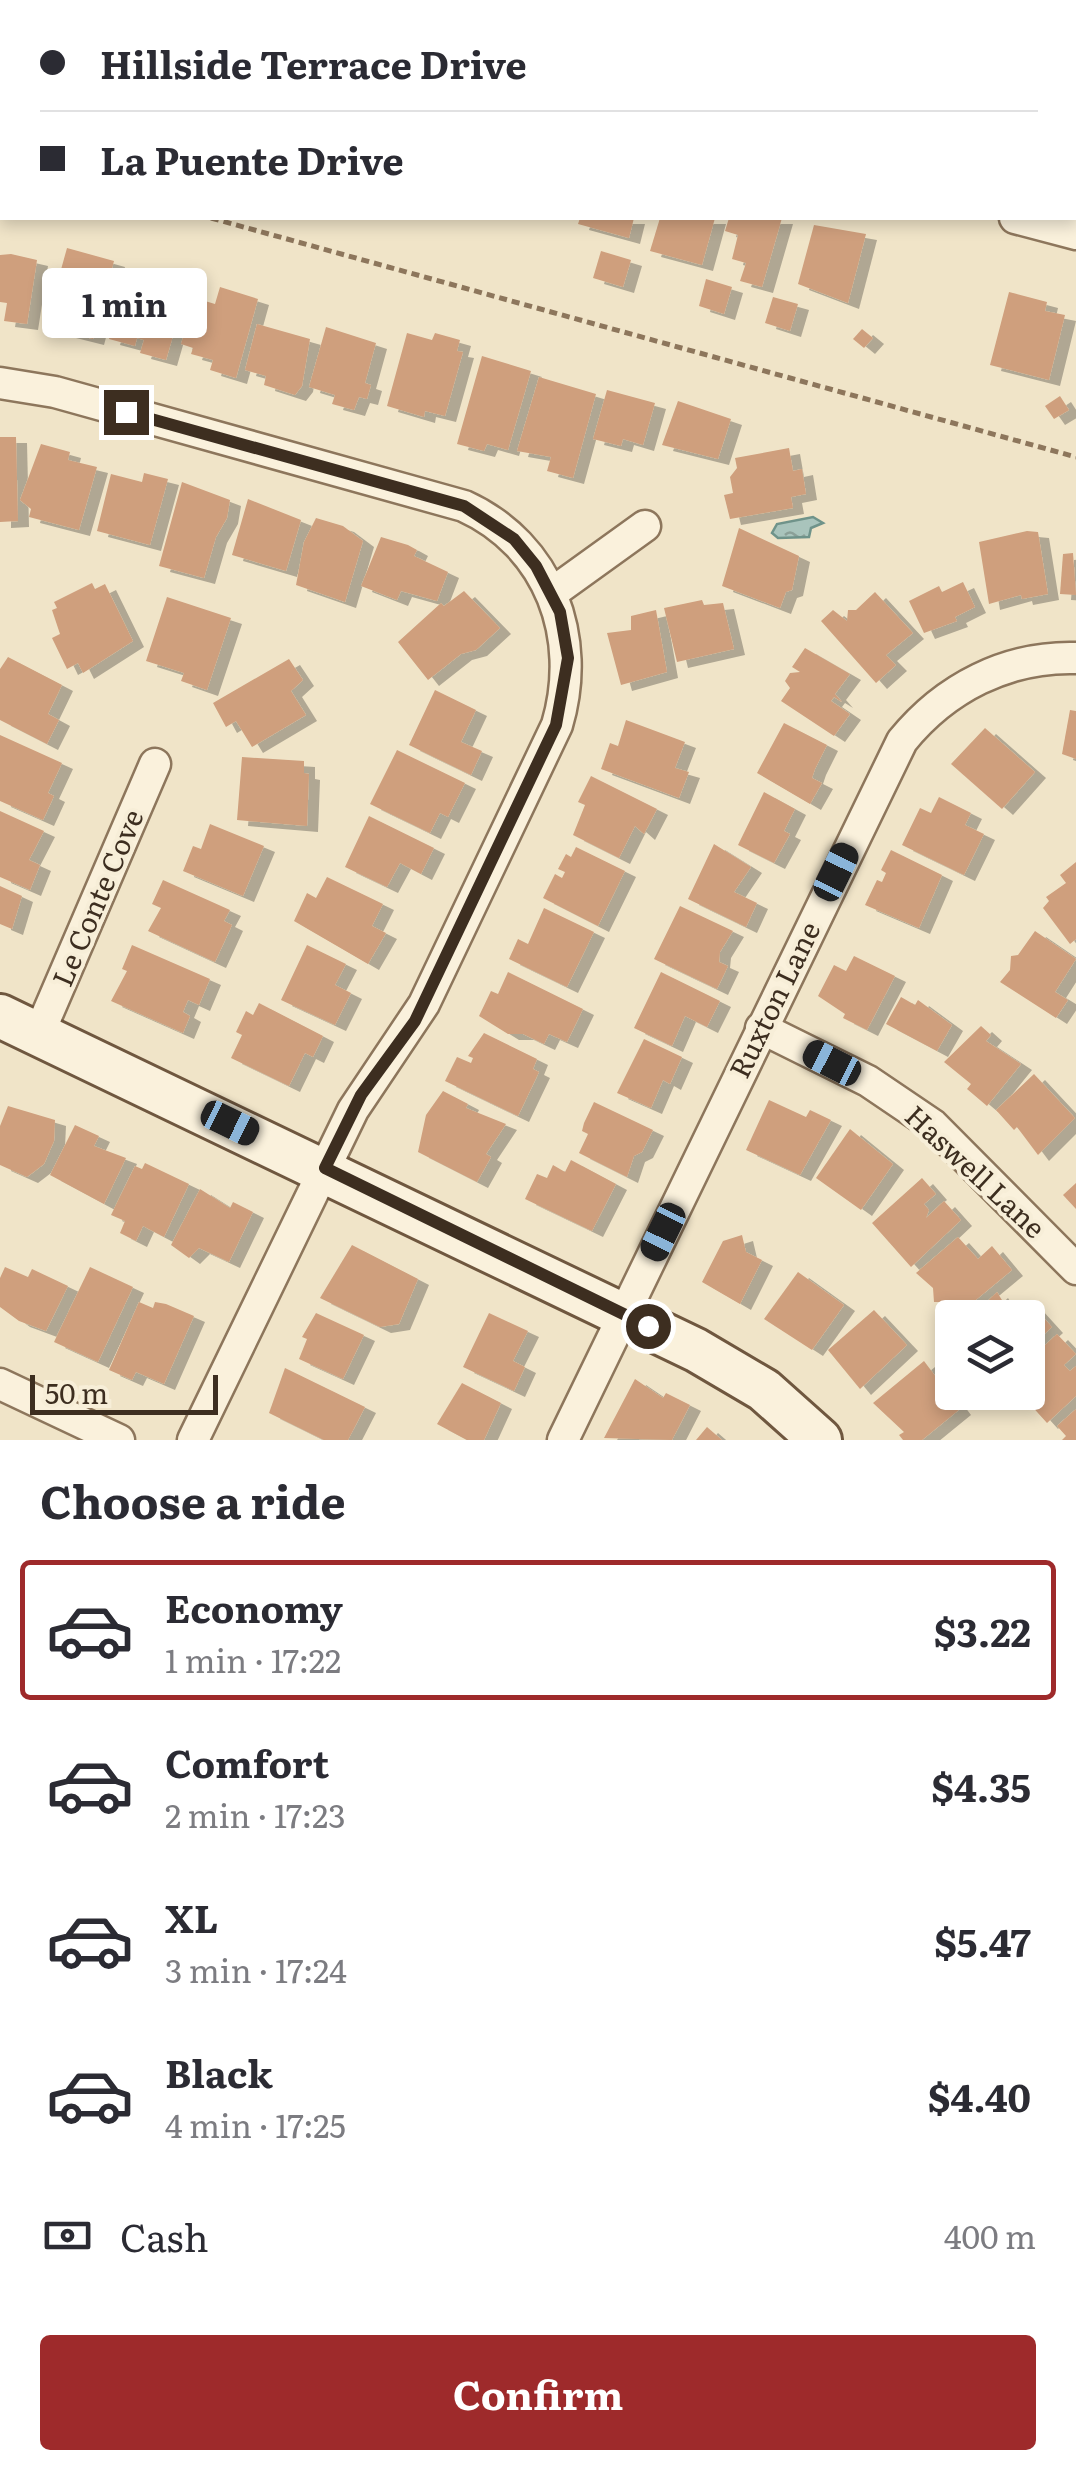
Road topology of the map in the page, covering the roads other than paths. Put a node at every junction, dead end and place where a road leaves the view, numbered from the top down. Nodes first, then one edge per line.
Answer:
1 (1023, 220) edge
2 (1076, 234) edge
3 (0, 383) edge
4 (645, 526) dead end
5 (552, 593) junction
6 (1076, 658) edge
7 (155, 764) dead end
8 (0, 1016) edge
9 (761, 1028) junction
10 (40, 1032) junction
11 (325, 1168) junction
12 (1076, 1270) edge
13 (624, 1314) junction
14 (0, 1384) edge
15 (118, 1440) edge
16 (193, 1440) edge
17 (563, 1440) edge
18 (820, 1440) edge

1 - 2 street
3 - 5 street
4 - 5 street
5 - 11 street
6 - 9 street, Ruxton Lane
7 - 10 street, Le Conte Cove
8 - 10 street
9 - 12 street, Haswell Lane
9 - 13 street, Ruxton Lane
10 - 11 street
11 - 13 street
11 - 16 street
13 - 17 street, Ruxton Lane
13 - 18 street
14 - 15 street

